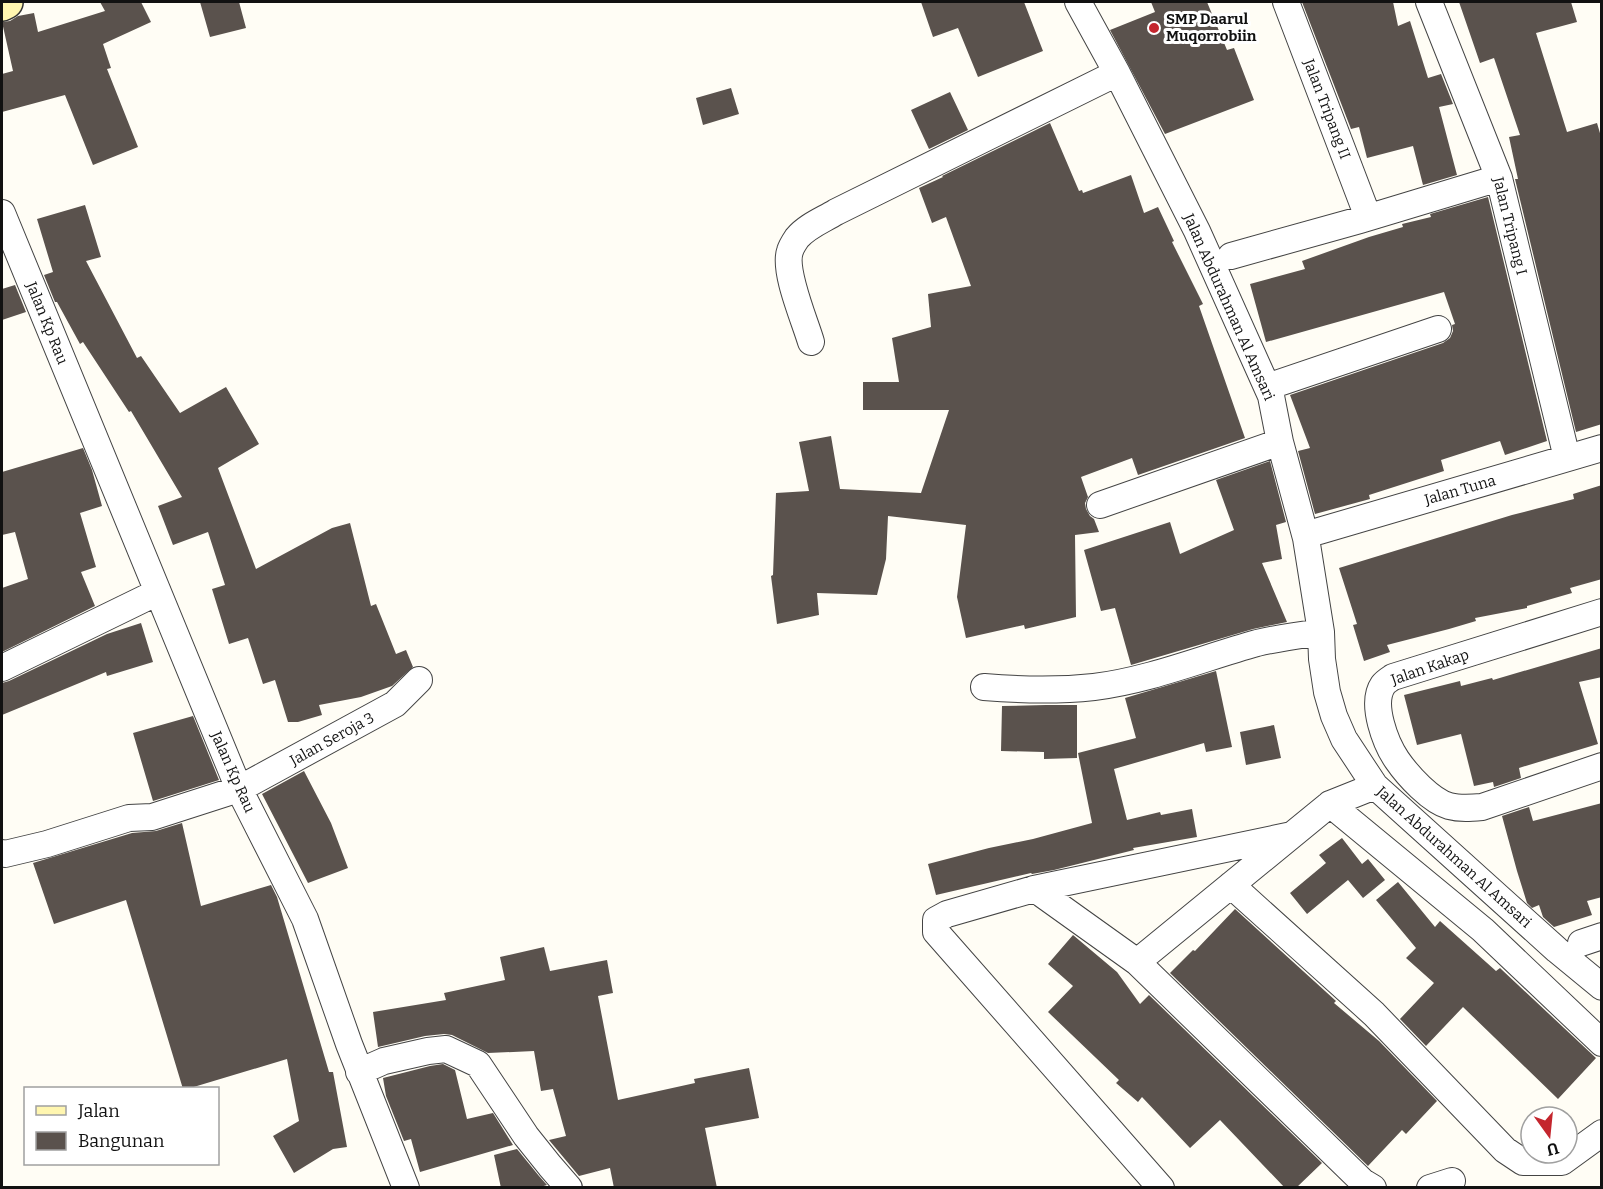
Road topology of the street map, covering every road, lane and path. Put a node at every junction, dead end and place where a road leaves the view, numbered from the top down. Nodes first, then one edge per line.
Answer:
1 (6, 2) edge
2 (1078, 2) edge
3 (1286, 2) edge
4 (1429, 2) edge
5 (2, 4) edge
6 (1117, 73) junction
7 (1499, 178) junction
8 (2, 213) edge
9 (1368, 217) junction
10 (1231, 256) dead end
11 (1438, 329) dead end
12 (811, 342) dead end
13 (1267, 387) junction
14 (1280, 442) junction
15 (1602, 448) edge
16 (1567, 458) junction
17 (1100, 505) dead end
18 (1319, 531) dead end
19 (158, 592) junction
20 (1602, 612) edge
21 (1321, 632) junction
22 (2, 668) edge
23 (419, 680) dead end
24 (984, 687) dead end
25 (1602, 766) edge
26 (1375, 786) junction
27 (239, 789) junction
28 (1330, 804) junction
29 (1292, 835) junction
30 (2, 854) edge
31 (1231, 885) junction
32 (1034, 890) junction
33 (1137, 962) junction
34 (1602, 987) edge
35 (1602, 1043) edge
36 (359, 1072) junction
37 (1602, 1133) edge
38 (406, 1188) edge
39 (569, 1188) edge
40 (1161, 1188) edge
41 (1373, 1188) edge

1 - 5 street
2 - 6 street, Jalan Abdurahman Al Amsari
3 - 9 street, Jalan Tripang II
4 - 7 street, Jalan Tripang I
6 - 12 street
6 - 13 street, Jalan Abdurahman Al Amsari
7 - 9 street
7 - 16 street, Jalan Tripang I
8 - 19 street, Jalan Kp Rau
9 - 10 street
11 - 13 street
13 - 14 street, Jalan Abdurahman Al Amsari
14 - 17 street
14 - 21 street, Jalan Abdurahman Al Amsari
15 - 16 street, Jalan Tuna
16 - 18 street, Jalan Tuna
19 - 22 street
19 - 27 street, Jalan Kp Rau
20 - 25 street, Jalan Kakap
21 - 24 street
21 - 26 street, Jalan Abdurahman Al Amsari
23 - 27 street, Jalan Seroja 3
26 - 28 street
26 - 34 street, Jalan Abdurahman Al Amsari
27 - 30 street, Jalan Seroja 3
27 - 36 street, Jalan Kp Rau
28 - 29 street
28 - 35 street
29 - 31 street
29 - 32 street
31 - 33 street
31 - 37 street
32 - 33 street
32 - 40 street
33 - 41 street
36 - 38 street, Jalan Kp Rau
36 - 39 street

